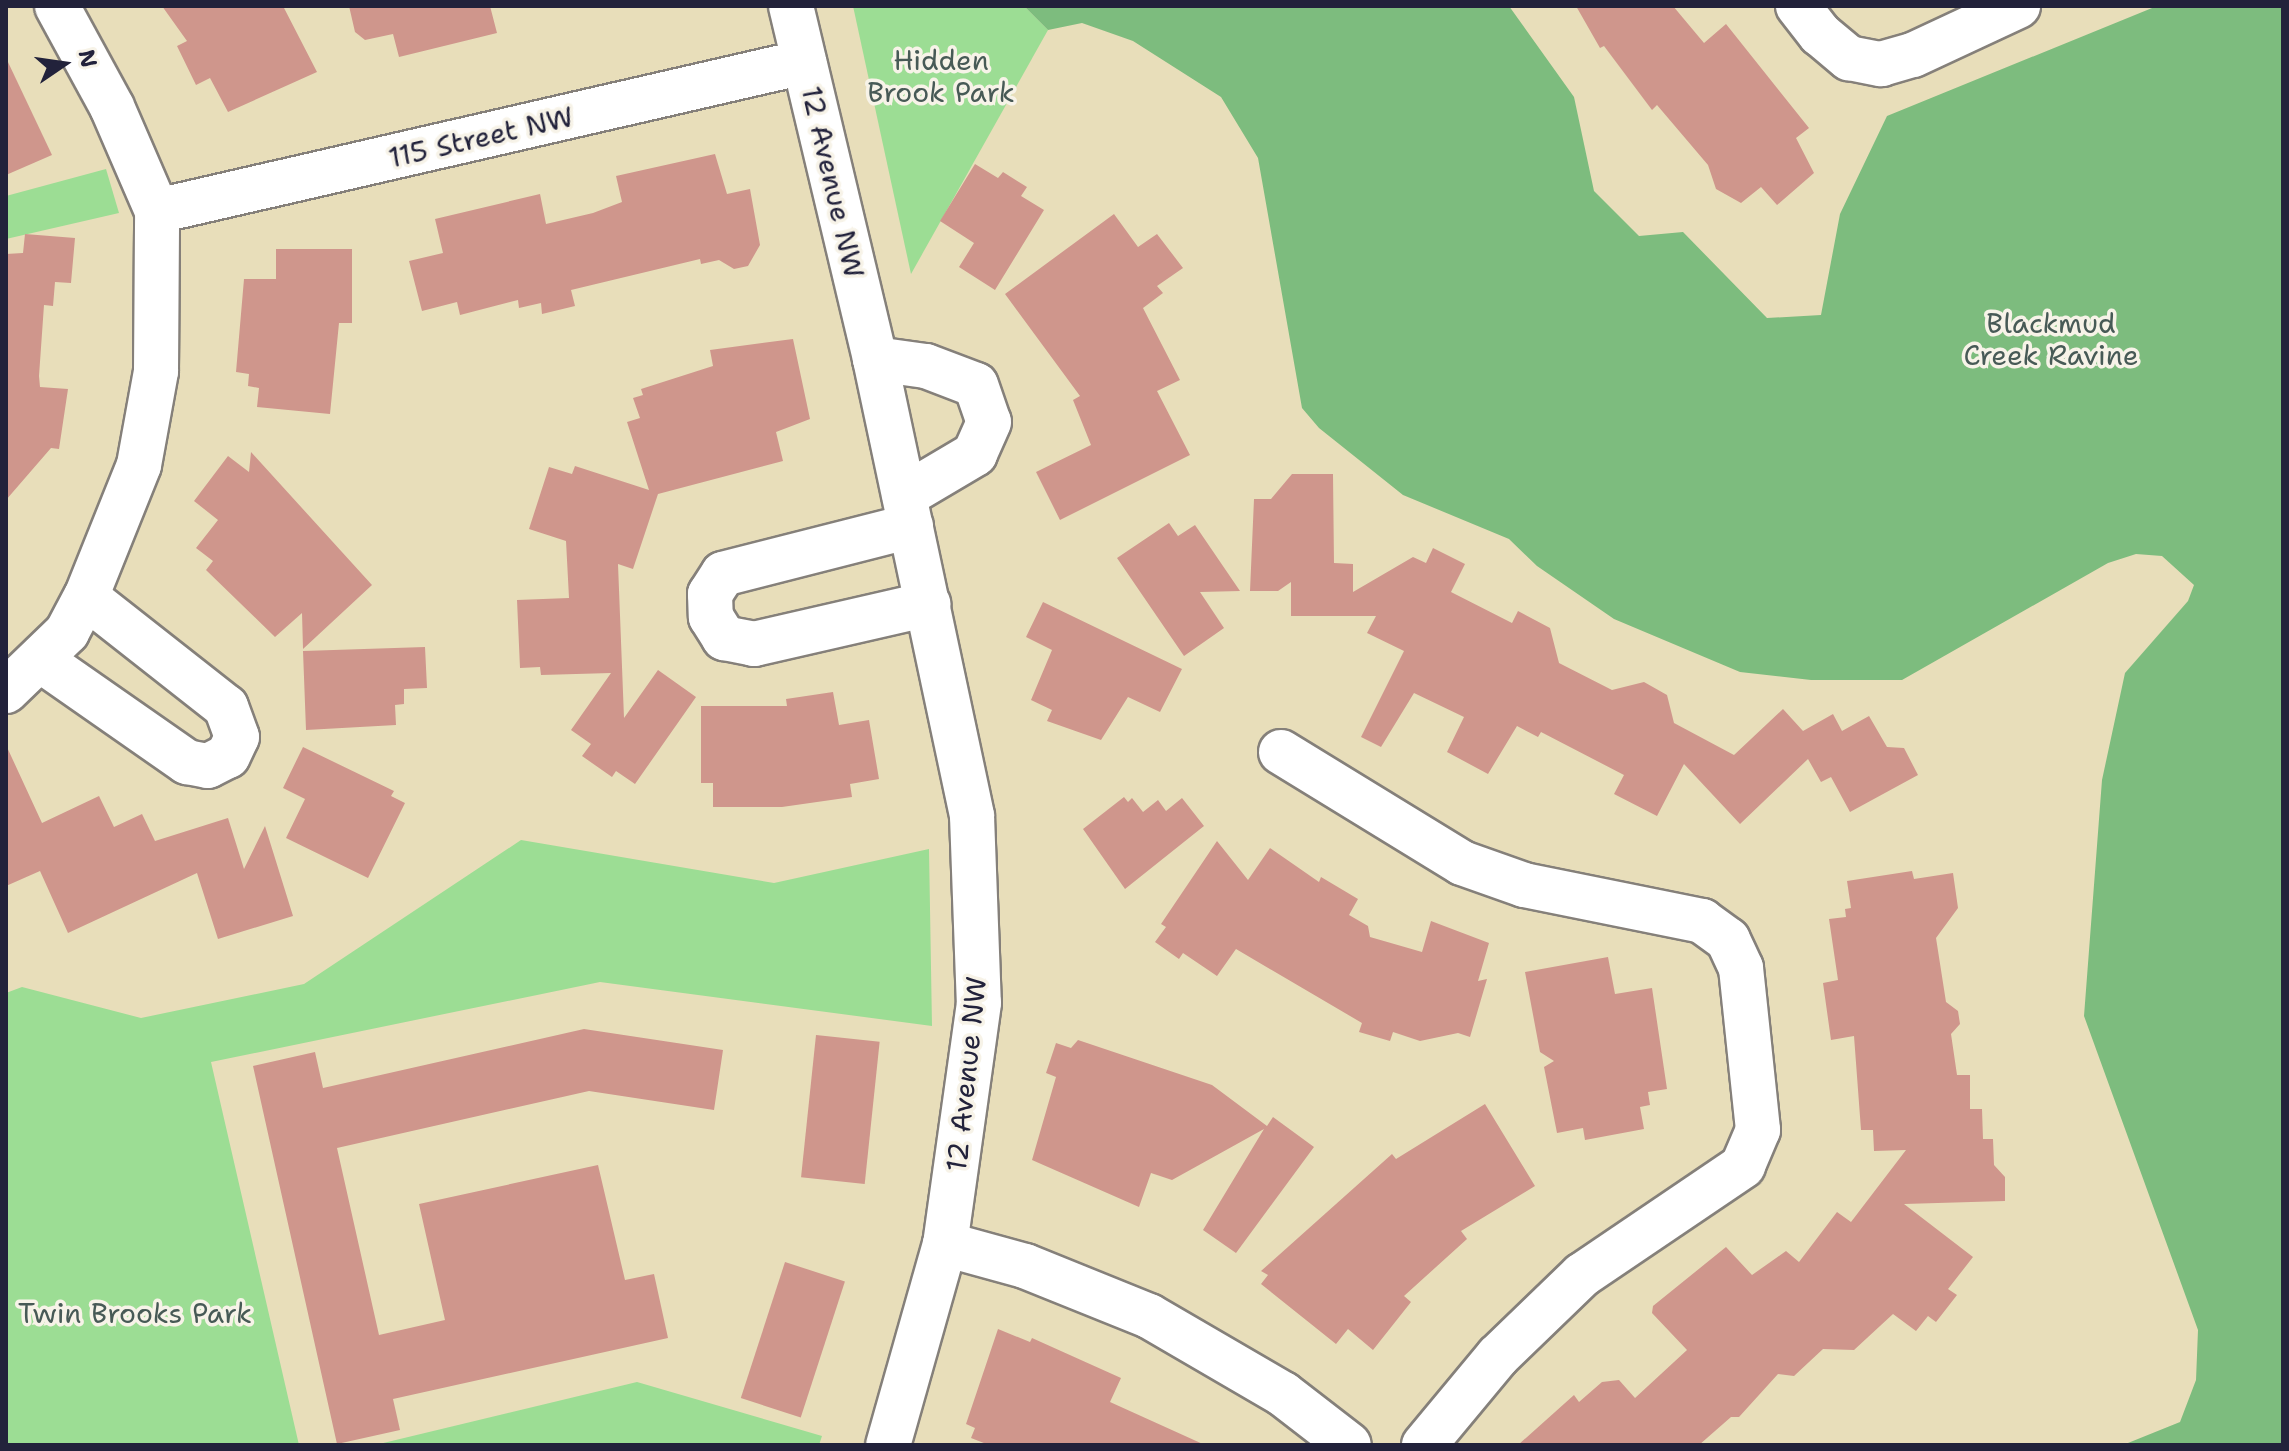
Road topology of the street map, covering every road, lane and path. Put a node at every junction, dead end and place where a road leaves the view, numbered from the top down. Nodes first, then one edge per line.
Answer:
1 (57, 6) edge
2 (791, 6) edge
3 (1798, 6) edge
4 (2018, 6) edge
5 (804, 62) junction
6 (157, 211) junction
7 (875, 359) junction
8 (907, 511) junction
9 (86, 597) junction
10 (928, 604) junction
11 (42, 661) junction
12 (6, 691) edge
13 (1281, 752) dead end
14 (945, 1244) junction
15 (888, 1445) edge
16 (1349, 1445) edge
17 (1424, 1445) edge

1 - 6 street
2 - 5 street, 12 Avenue NW
3 - 4 street
5 - 6 street, 115 Street NW
5 - 7 street, 12 Avenue NW
6 - 9 street
7 - 8 street, 12 Avenue NW
7 - 8 street
8 - 10 street, 12 Avenue NW
8 - 10 street
9 - 11 street
9 - 11 street
10 - 14 street, 12 Avenue NW
11 - 12 street
13 - 17 street
14 - 15 street, 12 Avenue NW
14 - 16 street

